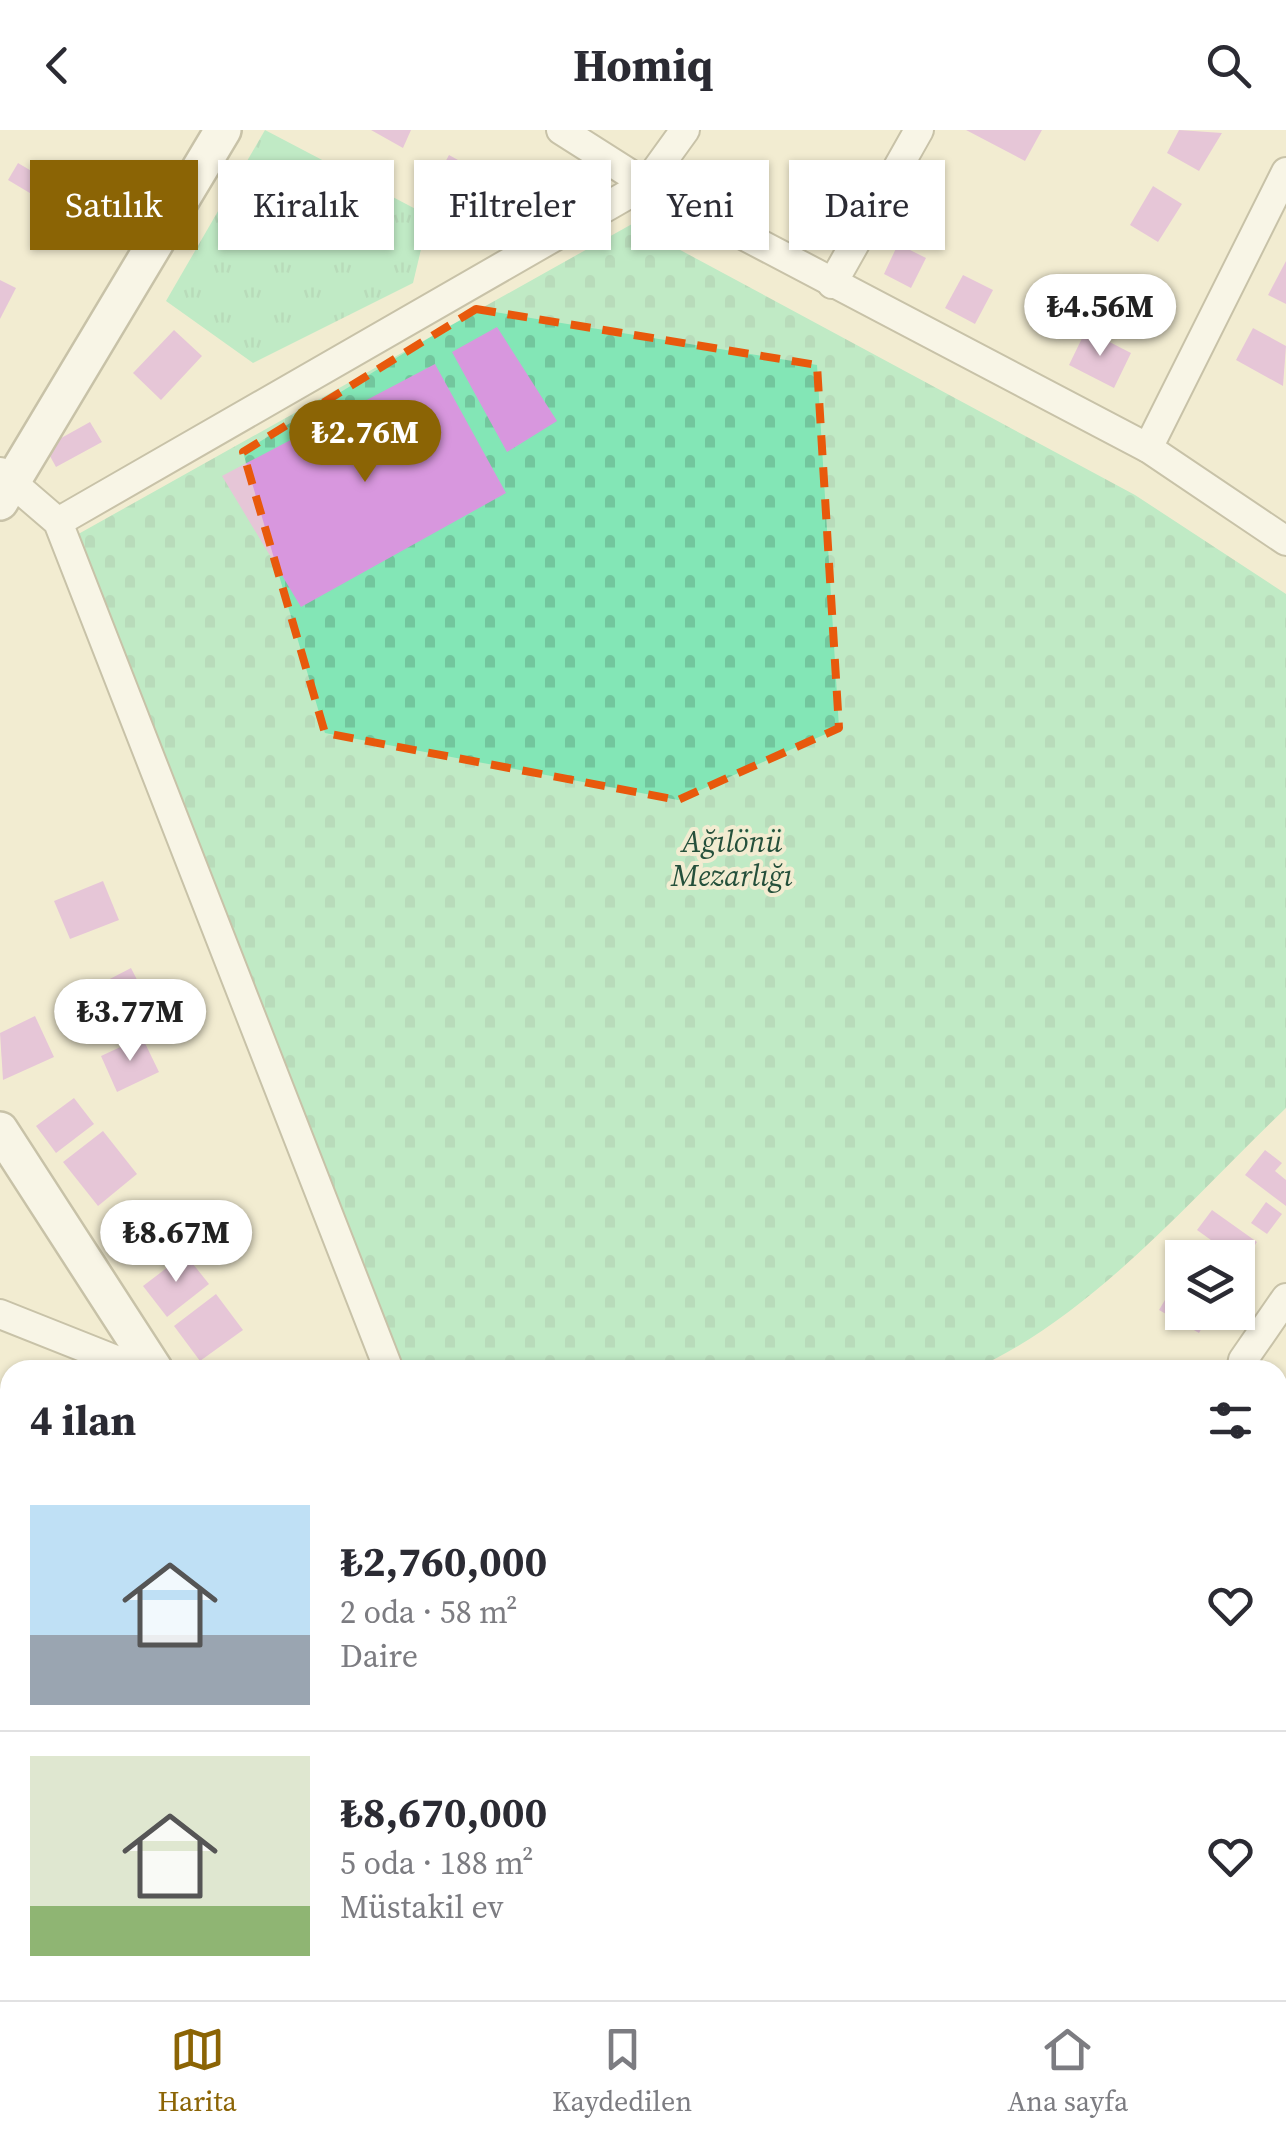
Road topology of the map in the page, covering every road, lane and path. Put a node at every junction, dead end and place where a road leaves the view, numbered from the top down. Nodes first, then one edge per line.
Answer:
1 (223, 130) edge
2 (560, 130) edge
3 (685, 130) edge
4 (919, 130) edge
5 (663, 160) edge
6 (1286, 172) edge
7 (631, 175) edge
8 (631, 193) edge
9 (769, 250) edge
10 (832, 284) junction
11 (1148, 448) junction
12 (4, 484) edge
13 (58, 522) junction
14 (1286, 541) edge
15 (0, 1130) edge
16 (1286, 1298) edge
17 (0, 1314) edge
18 (115, 1360) edge
19 (150, 1360) edge
20 (385, 1360) edge
21 (1247, 1360) edge

1 - 12 street
2 - 7 street
3 - 5 street
4 - 10 street
6 - 11 street
8 - 13 street
9 - 10 street
10 - 11 street
11 - 14 street
12 - 13 street
13 - 20 street
15 - 19 street
16 - 21 street
17 - 18 street

